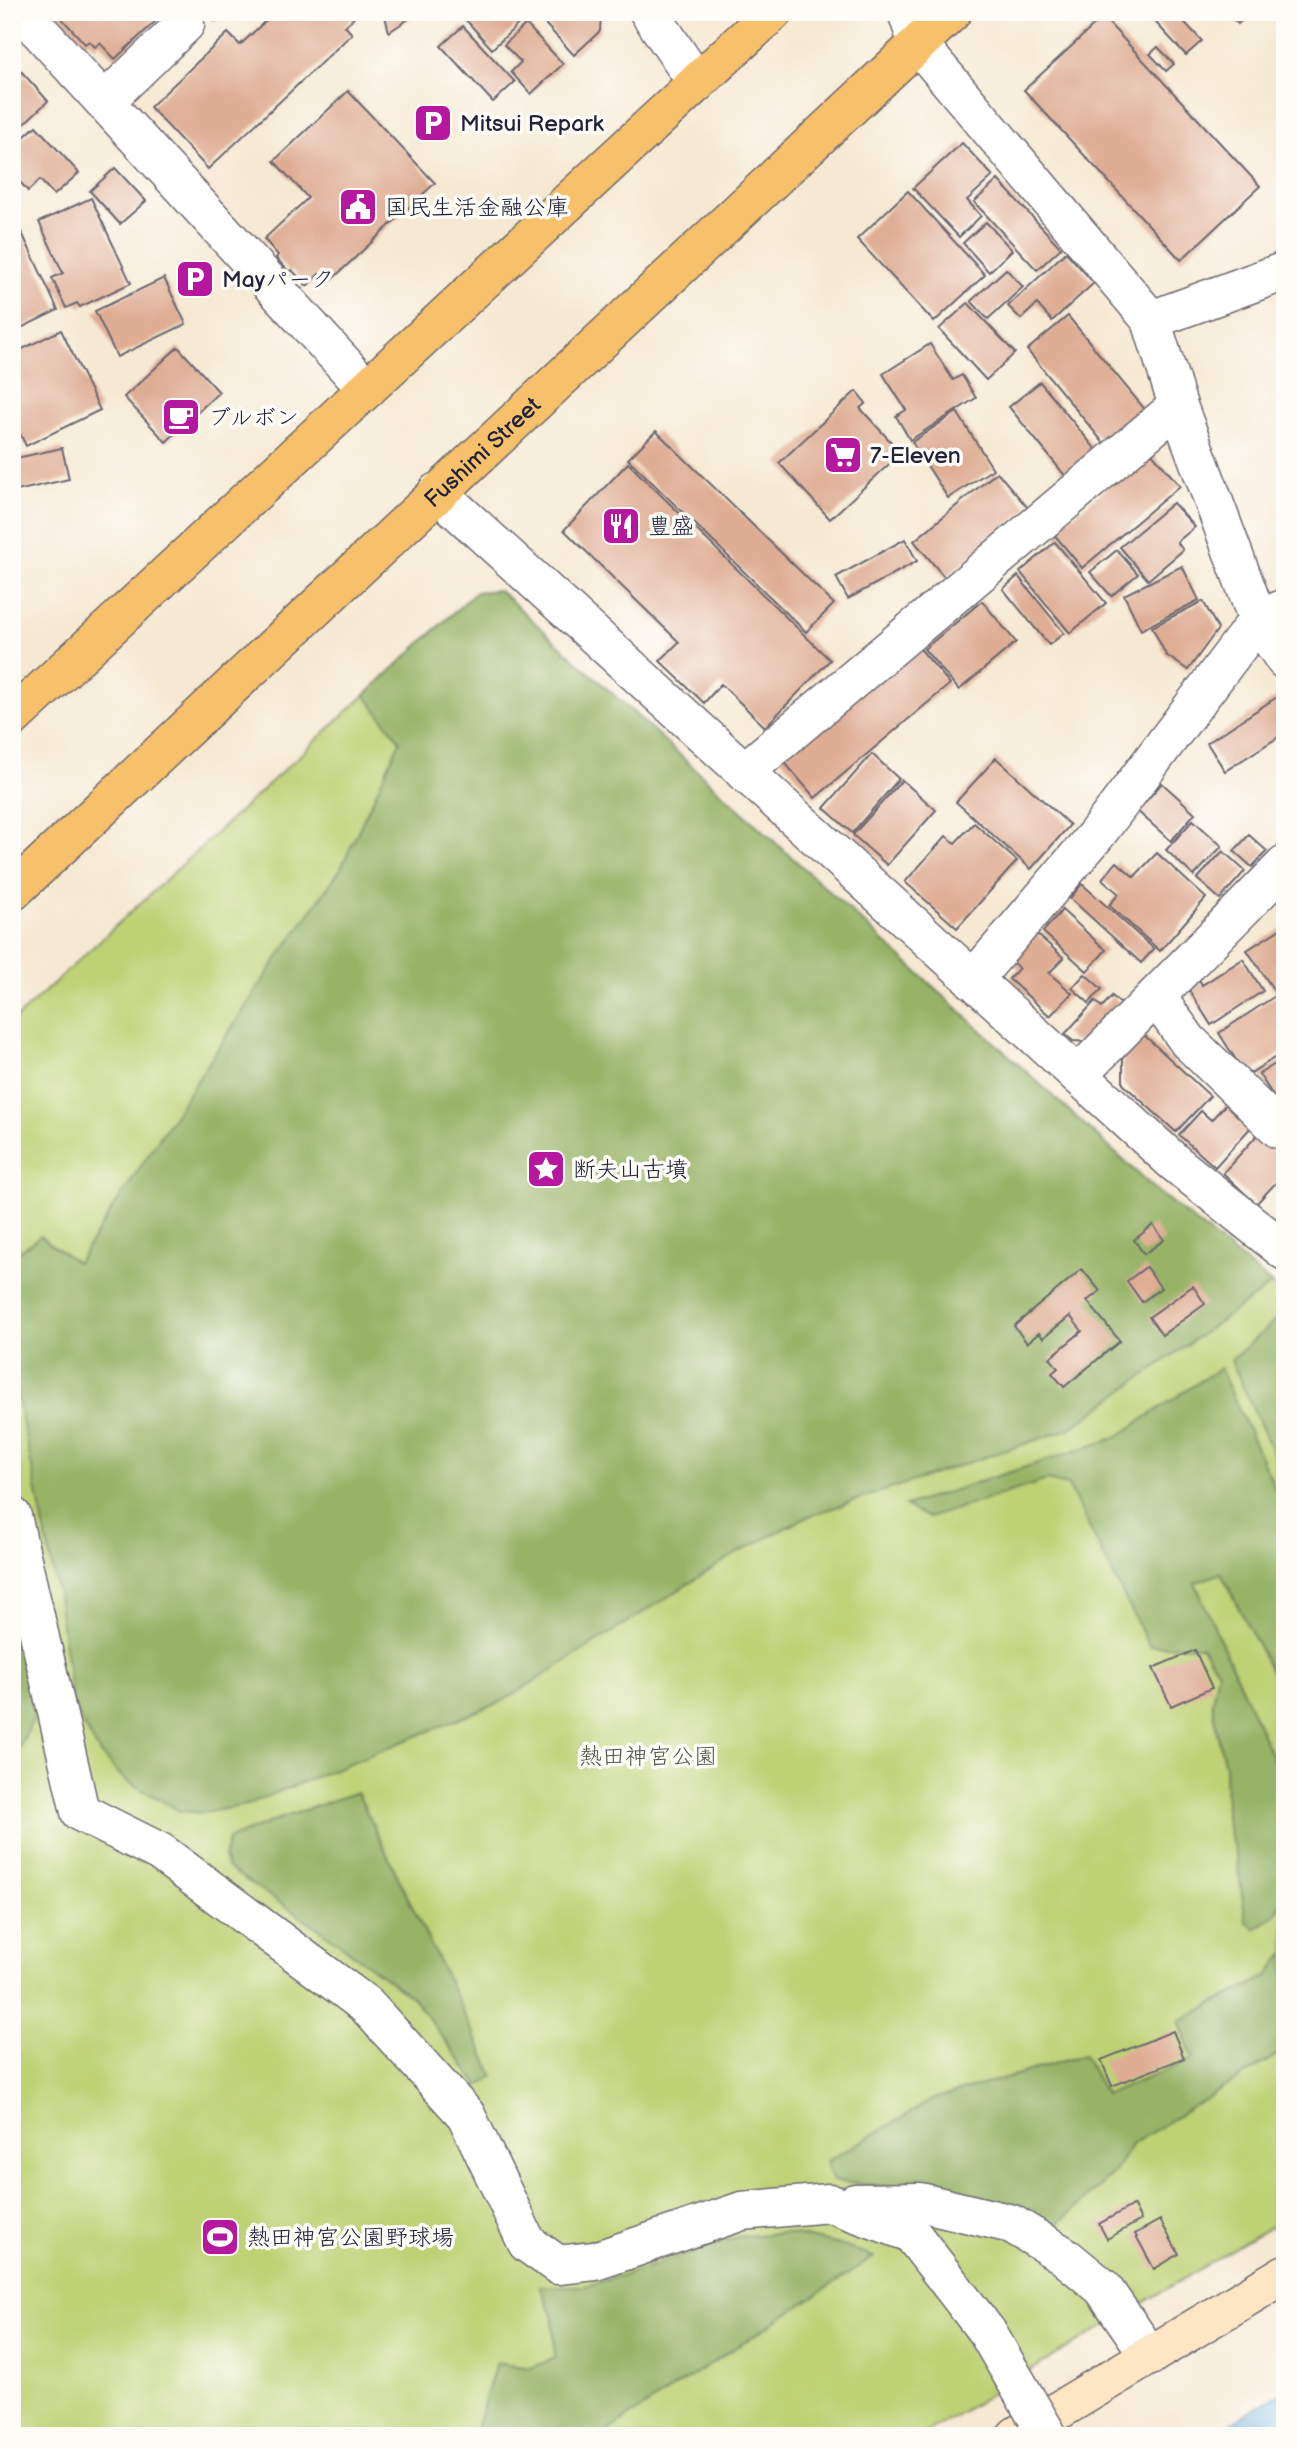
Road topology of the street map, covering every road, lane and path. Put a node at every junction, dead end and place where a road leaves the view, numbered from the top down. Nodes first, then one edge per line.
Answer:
1 (22, 12) edge
2 (182, 12) edge
3 (649, 12) edge
4 (774, 12) edge
5 (952, 12) edge
6 (912, 28) edge
7 (697, 83) junction
8 (105, 101) junction
9 (1285, 271) edge
10 (1151, 320) junction
11 (367, 389) junction
12 (1178, 405) junction
13 (438, 492) junction
14 (1271, 614) edge
15 (1285, 660) edge
16 (12, 718) edge
17 (744, 772) junction
18 (1281, 877) edge
19 (12, 892) edge
20 (973, 979) junction
21 (1156, 996) junction
22 (1077, 1075) junction
23 (1285, 1125) edge
24 (1285, 1251) edge
25 (12, 1516) edge
26 (829, 2203) junction
27 (1285, 2274) edge
28 (1150, 2356) junction
29 (1016, 2436) edge
30 (1048, 2436) edge

1 - 8 street
2 - 8 street
3 - 7 street
4 - 7 highway
5 - 6 highway, Fushimi Street
6 - 10 street
6 - 13 highway, Fushimi Street
7 - 11 highway
8 - 11 street
9 - 10 street
10 - 12 street
11 - 16 highway
12 - 14 street
12 - 17 street
13 - 17 street
13 - 19 highway, Fushimi Street
14 - 15 street
14 - 20 street
17 - 20 street
18 - 21 street
20 - 22 street
21 - 22 street
21 - 23 street
22 - 24 street
25 - 26 street
26 - 28 street
26 - 30 street, bridge
27 - 28 street
28 - 29 street

